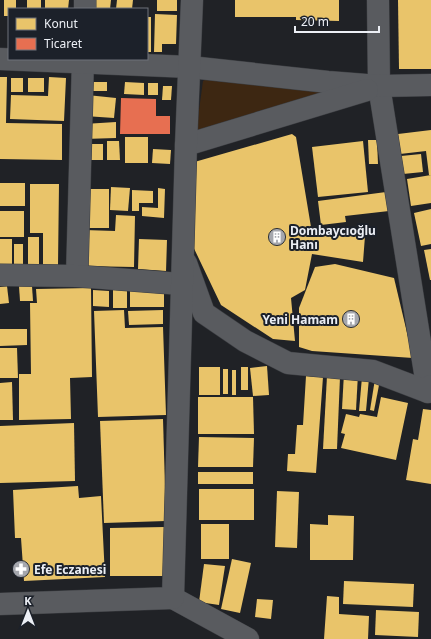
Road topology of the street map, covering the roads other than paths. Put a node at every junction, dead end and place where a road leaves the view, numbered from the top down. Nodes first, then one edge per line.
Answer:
1 (192, 0) edge
2 (378, 0) edge
3 (41, 60) edge
4 (82, 61) edge
5 (190, 67) junction
6 (431, 84) edge
7 (379, 86) junction
8 (186, 145) junction
9 (183, 253) junction
10 (0, 275) edge
11 (77, 276) junction
12 (182, 284) junction
13 (430, 390) edge
14 (173, 598) junction
15 (0, 604) edge
16 (248, 639) edge

1 - 5 street
2 - 7 street
3 - 4 street
4 - 5 street
4 - 11 street
5 - 7 street
5 - 8 street
6 - 7 street
7 - 8 street
7 - 13 street
8 - 9 street
9 - 12 street
9 - 13 street
10 - 11 street
11 - 12 street
12 - 14 street
14 - 15 street
14 - 16 street

